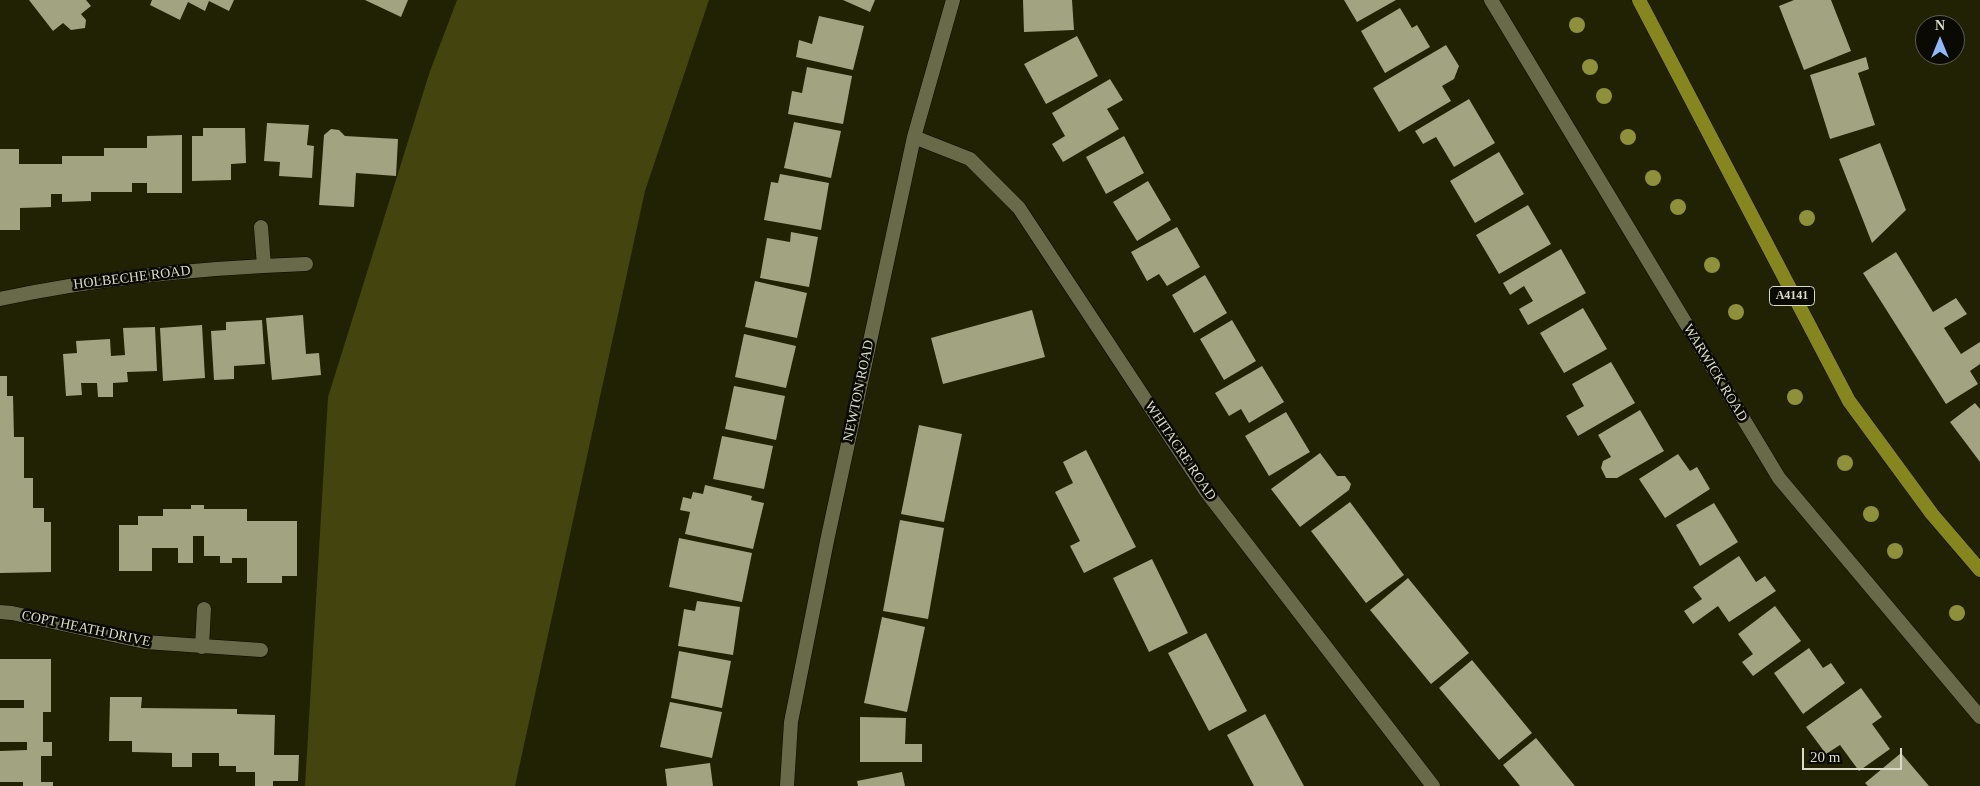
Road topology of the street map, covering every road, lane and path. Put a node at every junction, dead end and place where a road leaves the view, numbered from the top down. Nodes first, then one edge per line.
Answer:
1 (953, 0) edge
2 (1491, 0) edge
3 (1638, 0) edge
4 (914, 137) junction
5 (261, 227) dead end
6 (306, 264) dead end
7 (264, 266) junction
8 (0, 300) edge
9 (1980, 570) edge
10 (204, 608) dead end
11 (0, 612) edge
12 (202, 647) junction
13 (261, 650) dead end
14 (1980, 717) edge
15 (787, 786) edge
16 (1433, 786) edge

1 - 4 street, NEWTON ROAD
2 - 14 street, WARWICK ROAD
3 - 9 main road, A4141
4 - 15 street, NEWTON ROAD
4 - 16 street, WHITACRE ROAD
5 - 7 street
6 - 7 street, HOLBECHE ROAD
7 - 8 street, HOLBECHE ROAD
10 - 12 street
11 - 12 street, COPT HEATH DRIVE
12 - 13 street, COPT HEATH DRIVE

